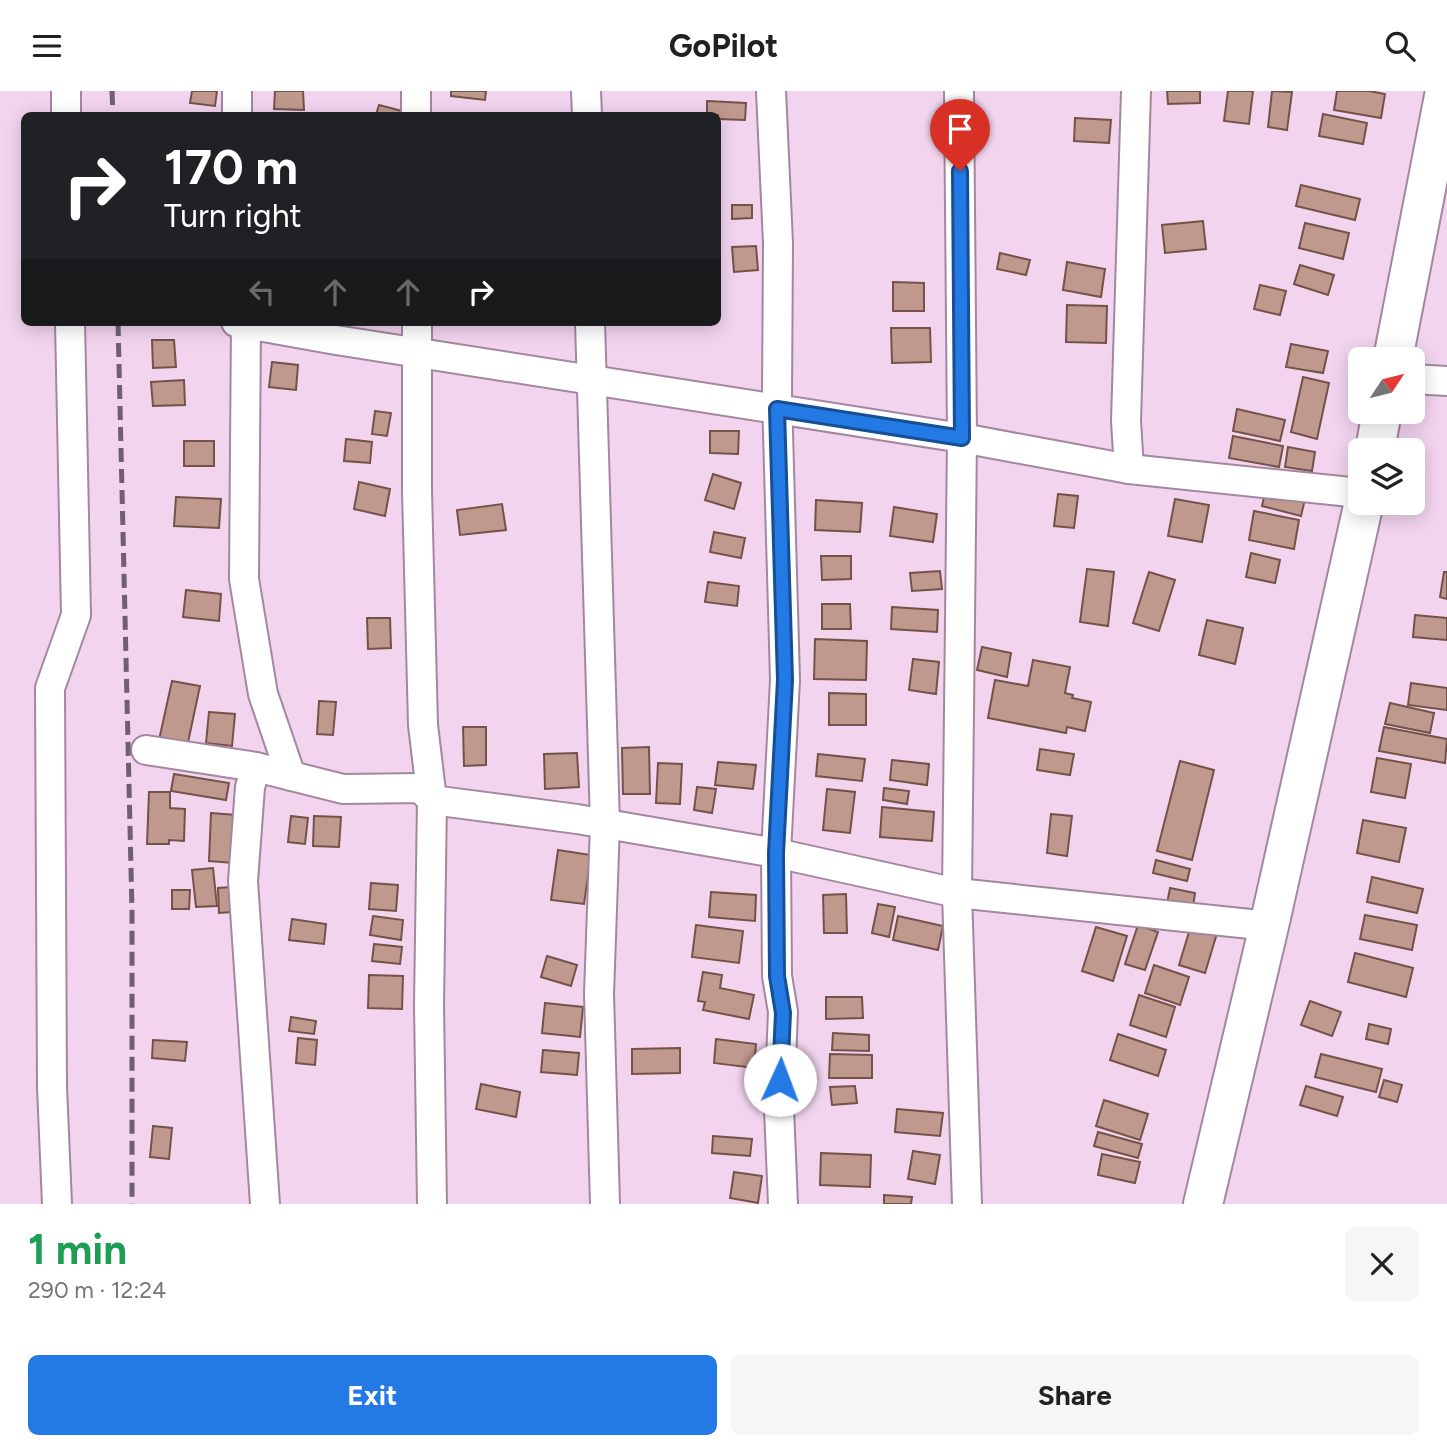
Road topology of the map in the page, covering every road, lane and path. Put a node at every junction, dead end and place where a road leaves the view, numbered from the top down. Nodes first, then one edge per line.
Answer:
1 (66, 91) edge
2 (237, 91) edge
3 (416, 91) edge
4 (586, 91) edge
5 (771, 91) edge
6 (960, 91) edge
7 (1136, 91) edge
8 (1445, 91) edge
9 (66, 112) edge
10 (237, 112) edge
11 (416, 112) edge
12 (587, 112) edge
13 (70, 326) edge
14 (243, 326) edge
15 (260, 326) edge
16 (417, 326) edge
17 (590, 326) edge
18 (1395, 347) edge
19 (417, 353) junction
20 (590, 379) junction
21 (1425, 380) edge
22 (1447, 381) edge
23 (777, 409) junction
24 (962, 438) junction
25 (1129, 469) junction
26 (1348, 492) edge
27 (1361, 515) edge
28 (146, 750) dead end
29 (256, 767) junction
30 (291, 776) junction
31 (432, 800) junction
32 (606, 824) junction
33 (776, 853) junction
34 (957, 893) junction
35 (1269, 926) junction
36 (57, 1204) edge
37 (265, 1204) edge
38 (432, 1204) edge
39 (605, 1204) edge
40 (783, 1204) edge
41 (967, 1204) edge
42 (1203, 1204) edge

1 - 9 street
2 - 10 street
3 - 11 street
4 - 12 street
5 - 23 street
6 - 24 street
7 - 25 street
8 - 18 highway
13 - 36 street
14 - 30 street
15 - 19 street
16 - 19 street
17 - 20 street
19 - 20 street
19 - 31 street
20 - 23 street
20 - 32 street
21 - 22 street
23 - 24 street
23 - 33 street
24 - 25 street
24 - 34 street
25 - 26 street
27 - 35 highway
28 - 29 street
29 - 30 street
29 - 37 street
30 - 31 street
31 - 32 street
31 - 38 street
32 - 33 street
32 - 39 street
33 - 34 street
33 - 40 street
34 - 35 street
34 - 41 street
35 - 42 highway

